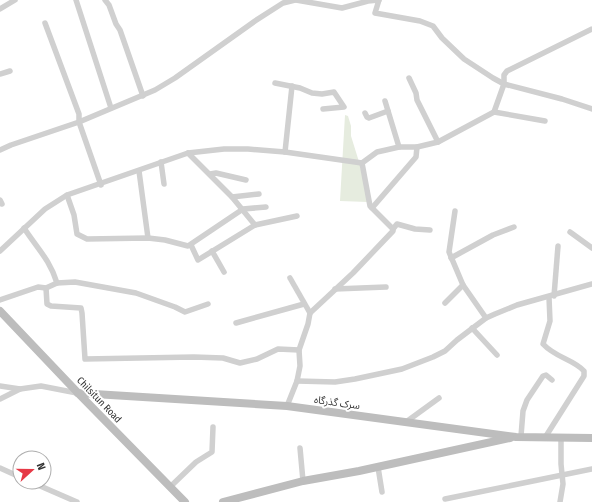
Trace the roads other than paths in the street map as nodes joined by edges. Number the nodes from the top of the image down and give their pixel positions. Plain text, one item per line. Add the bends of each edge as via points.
1 (15, 0) edge
2 (76, 0) edge
3 (105, 0) edge
4 (296, 0) edge
5 (379, 0) edge
6 (0, 9) edge
7 (45, 23) dead end
8 (592, 29) edge
9 (10, 71) dead end
10 (0, 74) edge
11 (409, 78) dead end
12 (275, 83) dead end
13 (504, 84) junction
14 (292, 86) junction
15 (143, 96) junction
16 (385, 101) dead end
17 (111, 108) junction
18 (592, 108) edge
19 (323, 110) dead end
20 (388, 111) junction
21 (494, 112) junction
22 (365, 113) dead end
23 (545, 121) dead end
24 (79, 122) junction
25 (438, 142) junction
26 (399, 146) junction
27 (417, 147) junction
28 (0, 150) edge
29 (285, 152) junction
30 (188, 153) junction
31 (161, 162) junction
32 (362, 163) junction
33 (139, 171) junction
34 (210, 174) junction
35 (246, 180) dead end
36 (101, 184) junction
37 (164, 184) dead end
38 (259, 194) dead end
39 (67, 195) junction
40 (232, 197) junction
41 (266, 207) dead end
42 (372, 208) junction
43 (243, 210) junction
44 (455, 210) dead end
45 (297, 216) dead end
46 (255, 225) junction
47 (514, 226) dead end
48 (24, 228) junction
49 (393, 229) junction
50 (430, 230) dead end
51 (570, 232) dead end
52 (148, 238) junction
53 (191, 245) junction
54 (558, 246) dead end
55 (592, 248) edge
56 (0, 251) edge
57 (212, 252) junction
58 (451, 258) junction
59 (224, 272) dead end
60 (290, 278) dead end
61 (57, 283) junction
62 (463, 284) junction
63 (592, 284) edge
64 (386, 287) dead end
65 (46, 288) junction
66 (335, 289) junction
67 (552, 296) junction
68 (0, 300) edge
69 (445, 303) dead end
70 (208, 304) dead end
71 (304, 304) junction
72 (0, 311) edge
73 (310, 313) junction
74 (486, 318) junction
75 (236, 323) dead end
76 (472, 328) junction
77 (299, 350) junction
78 (497, 355) dead end
79 (552, 380) dead end
80 (297, 381) junction
81 (0, 386) edge
82 (20, 389) junction
83 (78, 393) junction
84 (439, 398) dead end
85 (0, 399) edge
86 (287, 406) junction
87 (406, 422) junction
88 (213, 427) dead end
89 (518, 436) junction
90 (546, 436) junction
91 (561, 437) junction
92 (592, 438) edge
93 (300, 448) dead end
94 (378, 467) junction
95 (0, 468) edge
96 (592, 469) edge
97 (12, 473) edge
98 (562, 474) junction
99 (303, 481) junction
100 (170, 487) junction
101 (49, 490) edge
102 (382, 492) dead end
103 (445, 499) dead end
104 (77, 502) edge
105 (185, 502) edge
106 (223, 502) edge
107 (560, 502) edge

1 - 6 street
2 - 17 street
3 - 15 street via 120,30
4 - 5 street via 342,8
4 - 15 street via 283,3 175,78
5 - 13 street via 375,13 420,21 433,26 464,59
7 - 24 street via 80,114
8 - 13 street via 508,71 504,75
9 - 10 street
11 - 25 street
12 - 14 street
13 - 18 street
13 - 21 street
14 - 19 street via 312,93 334,92 344,107
14 - 29 street
15 - 17 street
16 - 20 street
17 - 24 street
20 - 22 street via 369,118
20 - 26 street
21 - 23 street
21 - 25 street
24 - 28 street
24 - 36 street
25 - 27 street
26 - 27 street
26 - 32 street via 377,152
27 - 42 street via 417,156
29 - 30 street via 236,149
29 - 32 street
30 - 31 street
30 - 34 street
31 - 33 street
31 - 37 street
32 - 42 street
33 - 36 street
33 - 52 street
34 - 35 street
34 - 40 street
36 - 39 street
38 - 40 street
39 - 48 street via 45,209
39 - 52 street via 77,234 87,239
40 - 43 street
41 - 43 street
42 - 49 street
43 - 46 street
43 - 53 street
44 - 58 street via 449,252
45 - 46 street
46 - 57 street
47 - 58 street
48 - 56 street
48 - 61 street via 53,270
49 - 50 street via 398,223 415,229
49 - 66 street
51 - 55 street
52 - 53 street
53 - 57 street via 197,260
54 - 67 street
57 - 59 street
58 - 62 street
60 - 71 street
61 - 65 street
61 - 70 street via 75,282 136,293 185,312
62 - 69 street
62 - 74 street
63 - 67 street
64 - 66 street
65 - 68 street via 38,287
65 - 77 street via 47,304 81,308 85,359 194,357 223,358 240,363 257,359 278,349
66 - 73 street
67 - 74 street via 517,305
67 - 90 street via 550,321 543,344 559,357 577,365 584,371 584,376
71 - 73 street
71 - 75 street
72 - 83 main road, Chilsitun Road
73 - 77 street
74 - 76 street
76 - 78 street
76 - 80 street via 445,351 402,368 335,382
77 - 80 street via 300,366
79 - 89 street via 546,375 543,376 527,400
80 - 86 street
81 - 82 street
82 - 83 street via 41,386
82 - 85 street
83 - 86 main road, سرک گذرگاه
83 - 100 main road, Chilsitun Road
84 - 87 street
86 - 87 main road, سرک گذرگاه
87 - 89 main road, سرک گذرگاه
88 - 100 street via 212,452 196,462
89 - 90 main road, سرک گذرگاه
89 - 94 main road
90 - 91 main road, سرک گذرگاه
91 - 92 main road, سرک گذرگاه
91 - 98 street
93 - 99 street
94 - 99 main road
94 - 102 street
95 - 97 street
96 - 98 street
98 - 103 street
98 - 107 street
99 - 106 main road
100 - 105 main road, Chilsitun Road
101 - 104 street

